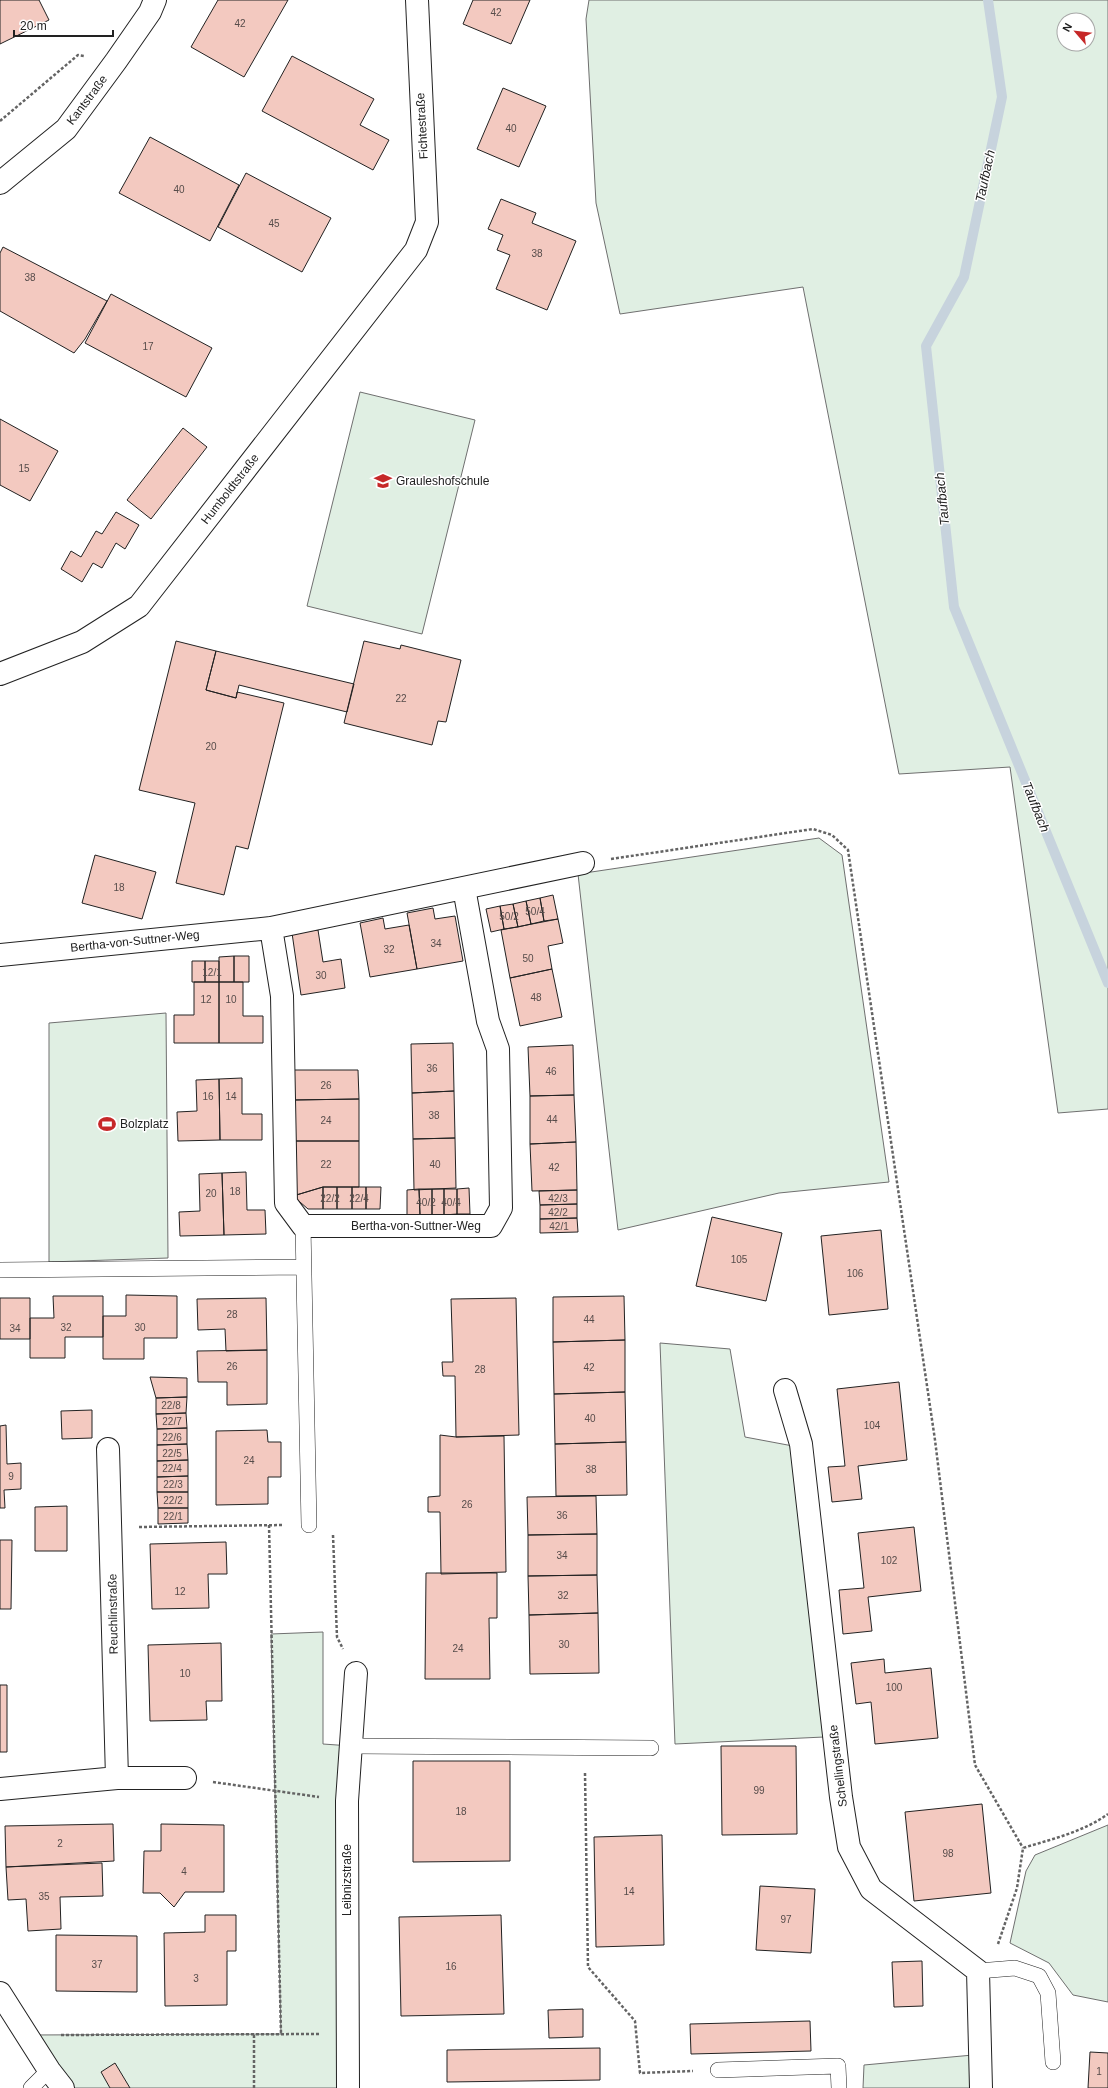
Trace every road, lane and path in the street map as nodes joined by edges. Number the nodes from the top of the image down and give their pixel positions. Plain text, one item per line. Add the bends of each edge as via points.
1 (155, 0) edge
2 (417, 0) edge
3 (116, 62) junction
4 (0, 121) edge
5 (0, 183) edge
6 (416, 250) joint
7 (0, 674) edge
8 (583, 863) joint
9 (464, 888) junction
10 (270, 928) junction
11 (0, 955) edge
12 (302, 1226) junction
13 (304, 1267) junction
14 (0, 1270) edge
15 (785, 1390) dead end
16 (108, 1449) dead end
17 (269, 1525) junction
18 (309, 1525) junction
19 (110, 1527) junction
20 (356, 1673) joint
21 (351, 1746) junction
22 (584, 1748) junction
23 (651, 1748) dead end
24 (117, 1778) junction
25 (185, 1778) joint
26 (0, 1789) edge
27 (275, 1791) junction
28 (347, 1801) junction
29 (1108, 1814) edge
30 (1023, 1848) junction
31 (978, 1971) junction
32 (0, 1993) edge
33 (254, 2034) junction
34 (281, 2034) junction
35 (348, 2034) junction
36 (27, 2035) junction
37 (1053, 2062) dead end
38 (49, 2070) junction
39 (718, 2070) joint
40 (31, 2088) edge
41 (63, 2088) edge
42 (254, 2088) edge
43 (348, 2088) edge
44 (839, 2088) edge
45 (981, 2088) edge

1 - 3 street, Kantstraße via 150,12
2 - 6 street, Fichtestraße via 427,222
3 - 4 path via 78,55
3 - 5 street, Kantstraße via 66,129
6 - 7 street, Humboldtstraße via 139,606 82,642
8 - 9 street, Bertha-von-Suttner-Weg
8 - 30 path via 814,829 832,835 848,850 935,1440 975,1765
9 - 10 street, Bertha-von-Suttner-Weg
9 - 12 street, Bertha-von-Suttner-Weg via 488,1021 498,1049 501,1208 491,1226
10 - 11 street, Bertha-von-Suttner-Weg
10 - 12 street via 282,996 286,1203
12 - 13 lane
13 - 14 lane
13 - 18 lane
15 - 31 street, Schellingstraße via 801,1444 841,1797 849,1847 871,1889
16 - 19 street, Reuchlinstraße
17 - 18 path
17 - 19 path
17 - 27 path
18 - 20 path via 332,1523 337,1637
19 - 24 street, Reuchlinstraße
20 - 21 street, Leibnizstraße
21 - 22 lane
21 - 28 street, Leibnizstraße
22 - 23 lane
22 - 39 path via 588,1967 635,2021 640,2073
24 - 25 street
24 - 26 street
25 - 27 path
27 - 28 path
27 - 34 path
28 - 35 street, Leibnizstraße
29 - 30 path via 1095,1824
30 - 31 path via 1017,1888 1001,1941
31 - 37 lane via 1016,1968 1039,1976 1048,1993
31 - 45 street
32 - 36 street
33 - 34 path
33 - 36 path
33 - 42 path
34 - 35 path
35 - 43 street, Leibnizstraße
36 - 38 street
38 - 40 lane
38 - 41 street
39 - 44 lane via 838,2066

